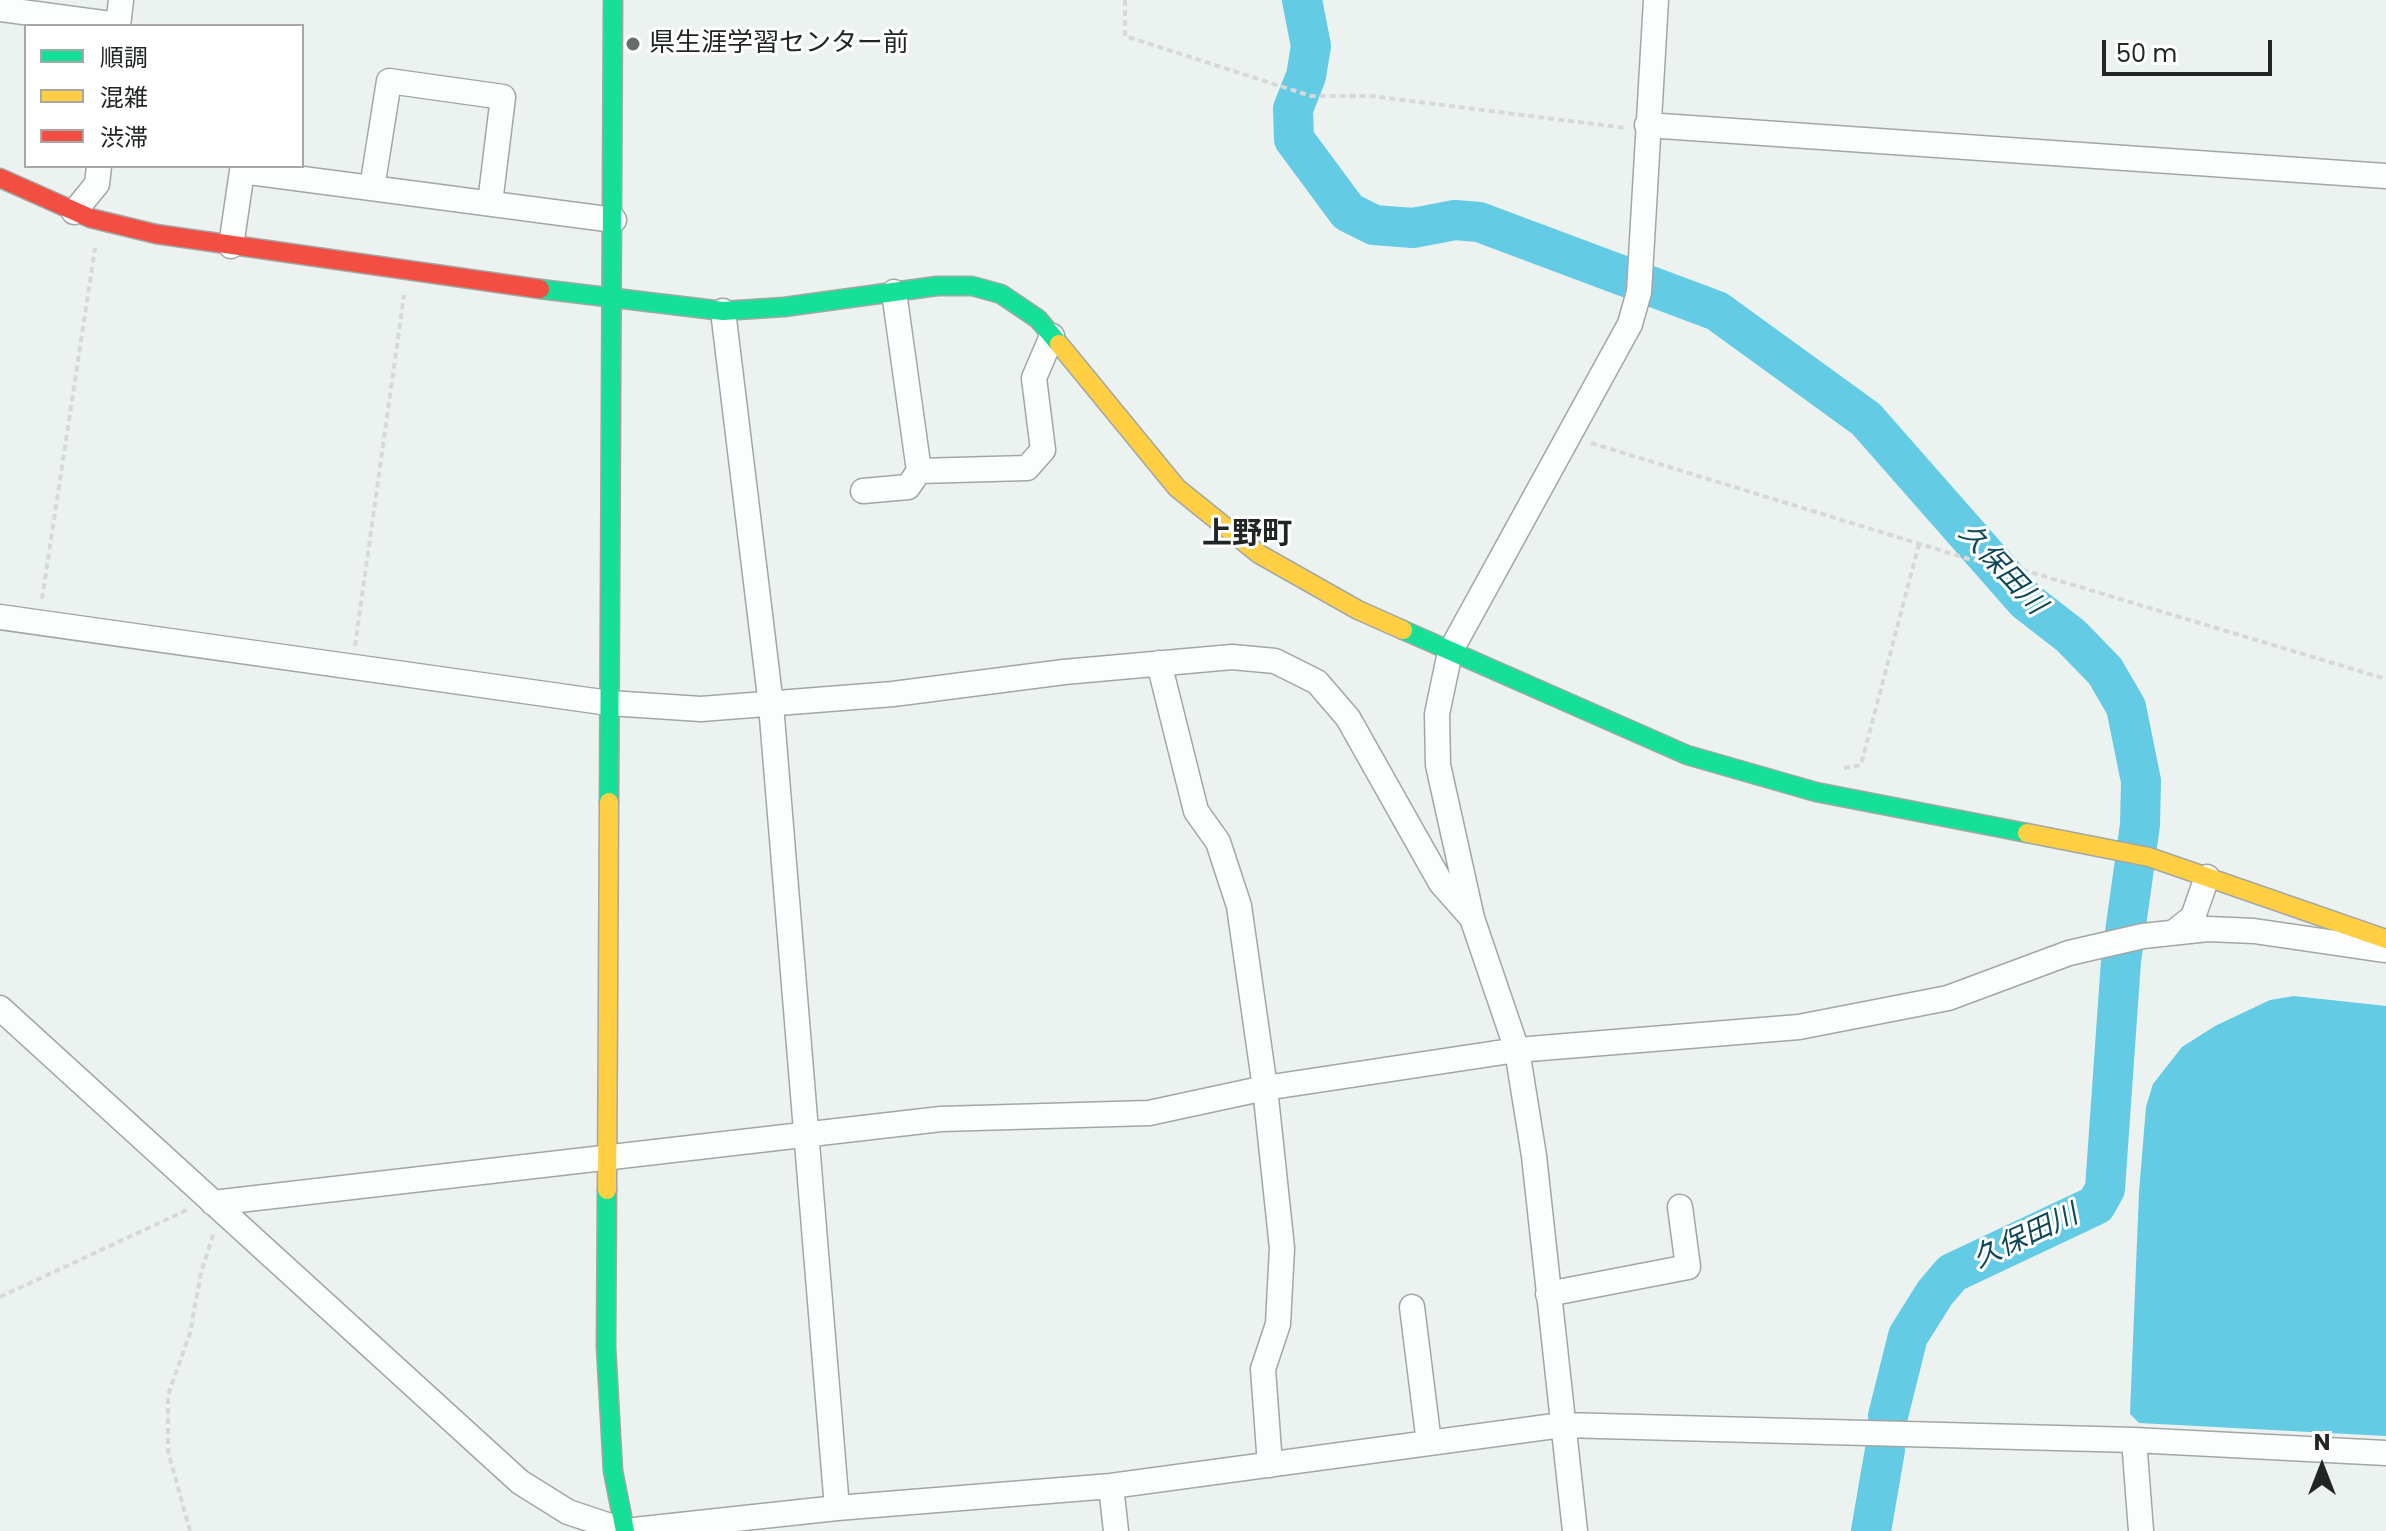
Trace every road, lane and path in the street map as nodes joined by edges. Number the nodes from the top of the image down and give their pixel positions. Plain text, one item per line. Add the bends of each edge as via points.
1 (121, 0) edge
2 (613, 0) edge
3 (1125, 0) edge
4 (1656, 0) edge
5 (0, 9) edge
6 (111, 24) edge
7 (118, 24) edge
8 (1647, 128) junction
9 (99, 168) edge
10 (2386, 176) edge
11 (0, 178) edge
12 (372, 188) junction
13 (490, 203) junction
14 (82, 215) junction
15 (614, 220) junction
16 (231, 246) junction
17 (408, 273) junction
18 (894, 292) junction
19 (614, 299) junction
20 (723, 311) junction
21 (1052, 336) junction
22 (1568, 436) junction
23 (919, 471) junction
24 (863, 491) dead end
25 (1919, 544) junction
26 (0, 617) edge
27 (38, 623) junction
28 (1450, 652) junction
29 (1159, 663) junction
30 (353, 666) junction
31 (2386, 679) edge
32 (609, 703) junction
33 (771, 705) junction
34 (1816, 792) junction
35 (2207, 877) junction
36 (1472, 918) junction
37 (2174, 932) junction
38 (2386, 939) edge
39 (2386, 950) edge
40 (0, 1008) edge
41 (1517, 1050) junction
42 (1265, 1088) junction
43 (808, 1137) junction
44 (608, 1158) junction
45 (214, 1204) junction
46 (1680, 1207) dead end
47 (1548, 1294) junction
48 (0, 1297) edge
49 (1412, 1307) dead end
50 (1562, 1425) junction
51 (2134, 1440) junction
52 (1429, 1443) junction
53 (2386, 1453) edge
54 (1270, 1465) junction
55 (1111, 1486) junction
56 (837, 1508) junction
57 (190, 1531) edge
58 (625, 1531) edge
59 (1116, 1531) edge
60 (1575, 1531) edge
61 (2141, 1531) edge

1 - 7 street
2 - 15 street
3 - 8 path via 1125,36 1311,96 1371,96
4 - 8 street
5 - 6 street
8 - 10 street
8 - 22 street via 1640,280 1630,324
9 - 14 street
11 - 14 street
12 - 13 street
12 - 13 street via 389,81 503,97
12 - 16 street via 242,171
13 - 15 street
14 - 16 street
14 - 27 path via 95,246
15 - 19 street
16 - 17 street
17 - 19 street
17 - 30 path
18 - 20 street
18 - 21 street via 972,286 1001,294 1038,319
18 - 23 street
19 - 20 street
19 - 32 street
20 - 33 street
21 - 23 street via 1034,378 1043,450 1027,468
21 - 28 street via 1177,488 1259,554 1358,610
22 - 25 path
22 - 28 street
23 - 24 street via 908,487
25 - 31 path via 2000,563
25 - 34 path via 1861,765 1820,775
26 - 27 street
27 - 30 street
28 - 34 street via 1687,755
28 - 36 street via 1437,714 1438,765
29 - 33 street
29 - 36 street via 1232,657 1275,661 1317,682 1348,718 1441,883
29 - 42 street via 1196,811 1218,842 1239,906
30 - 32 street
32 - 33 street via 701,709
32 - 44 street
33 - 43 street
34 - 35 street via 2121,849
35 - 37 street via 2193,917
35 - 38 street
36 - 41 street
37 - 39 street via 2254,931
37 - 41 street via 2112,941 1948,998 1862,1017
40 - 45 street
41 - 42 street
41 - 47 street
42 - 43 street via 1149,1113 941,1119
42 - 54 street via 1282,1248 1278,1324 1263,1369
43 - 44 street
43 - 56 street
44 - 45 street
44 - 58 street via 608,1410
45 - 48 path
45 - 57 path via 190,1333 168,1395 168,1451
45 - 58 street via 520,1482 568,1512
46 - 47 street via 1688,1267
47 - 50 street
49 - 52 street
50 - 51 street
50 - 52 street
50 - 60 street
51 - 53 street
51 - 61 street
52 - 54 street
54 - 55 street
55 - 56 street
55 - 59 street
56 - 58 street

